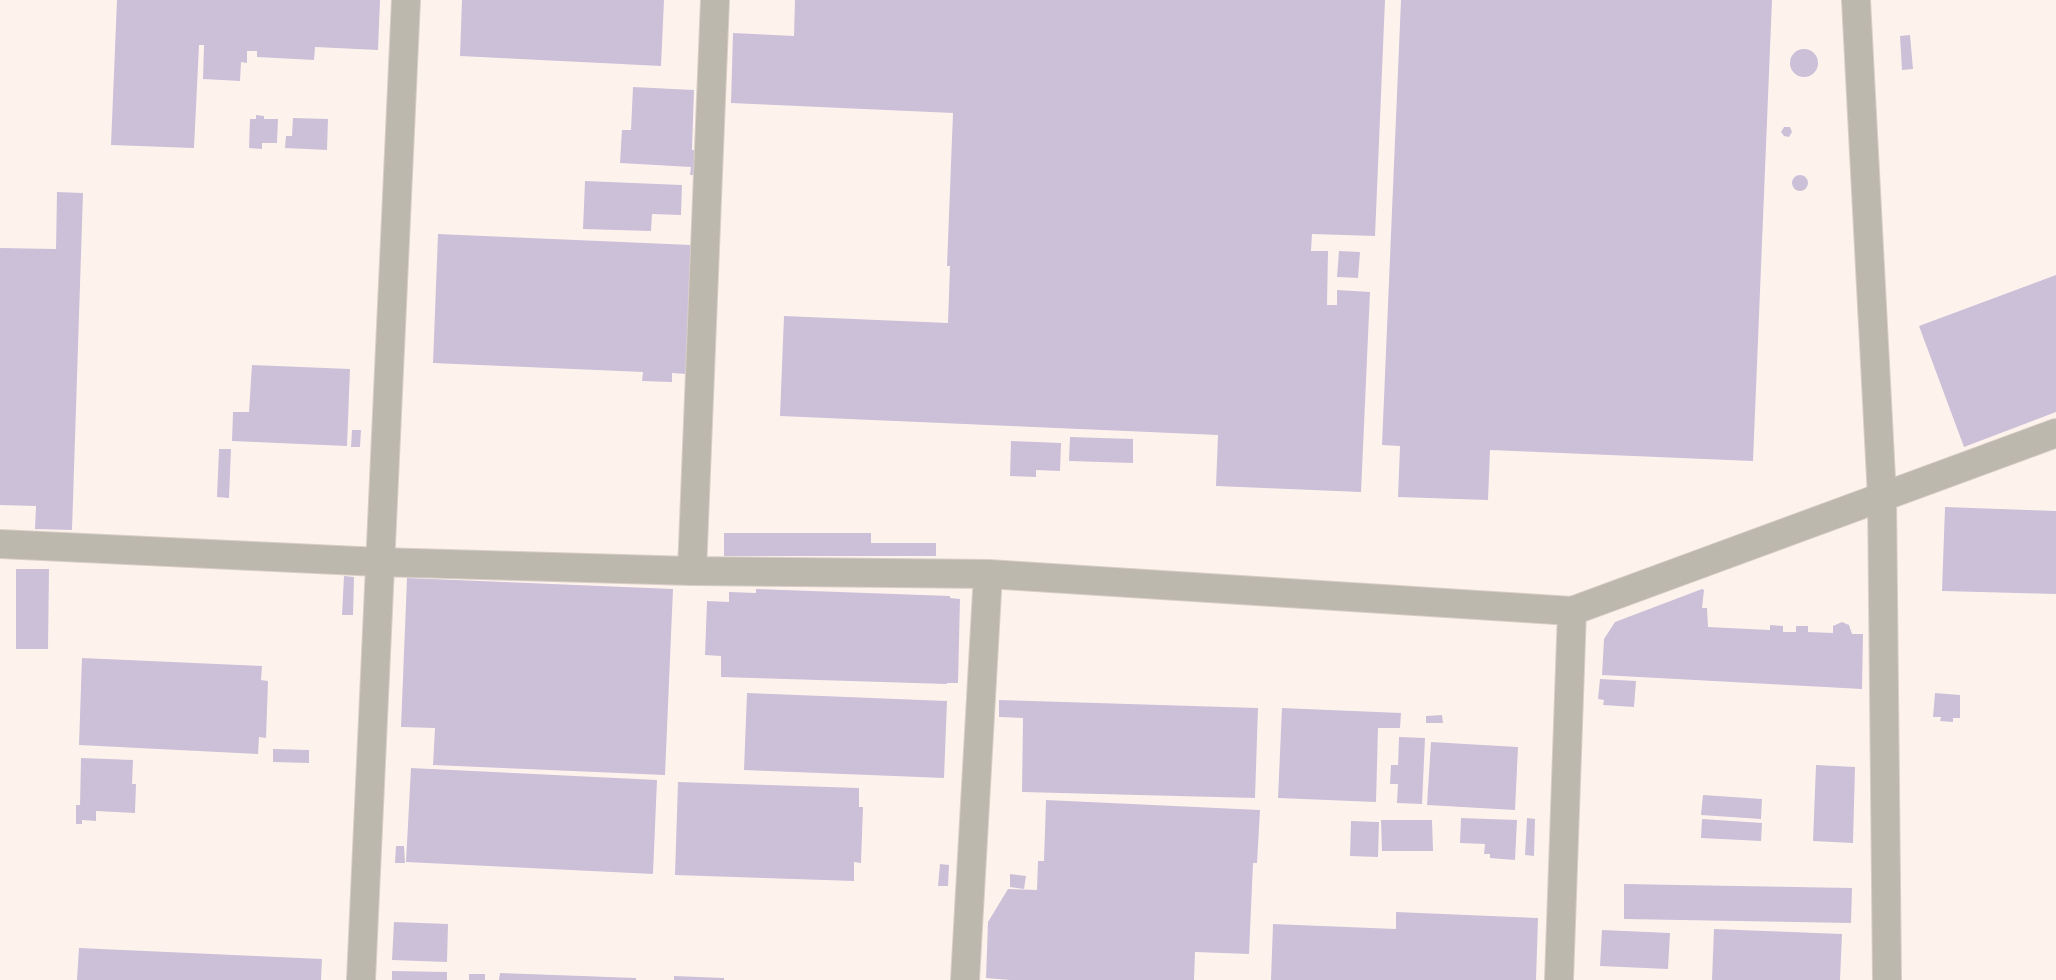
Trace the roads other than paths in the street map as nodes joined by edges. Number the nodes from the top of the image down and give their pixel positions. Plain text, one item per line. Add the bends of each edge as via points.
1 (406, 0) edge
2 (715, 0) edge
3 (1856, 0) edge
4 (2056, 433) edge
5 (1882, 497) junction
6 (0, 544) edge
7 (379, 562) junction
8 (692, 571) junction
9 (988, 574) junction
10 (1572, 611) junction
11 (361, 980) edge
12 (965, 980) edge
13 (1559, 980) edge
14 (1887, 980) edge
15 (1906, 980) edge

1 - 7 street
2 - 8 street
3 - 5 street
4 - 5 street
5 - 10 street
5 - 14 street
6 - 7 street
7 - 8 street
7 - 11 street
8 - 9 street
9 - 10 street
9 - 12 street
10 - 13 street
14 - 15 street

